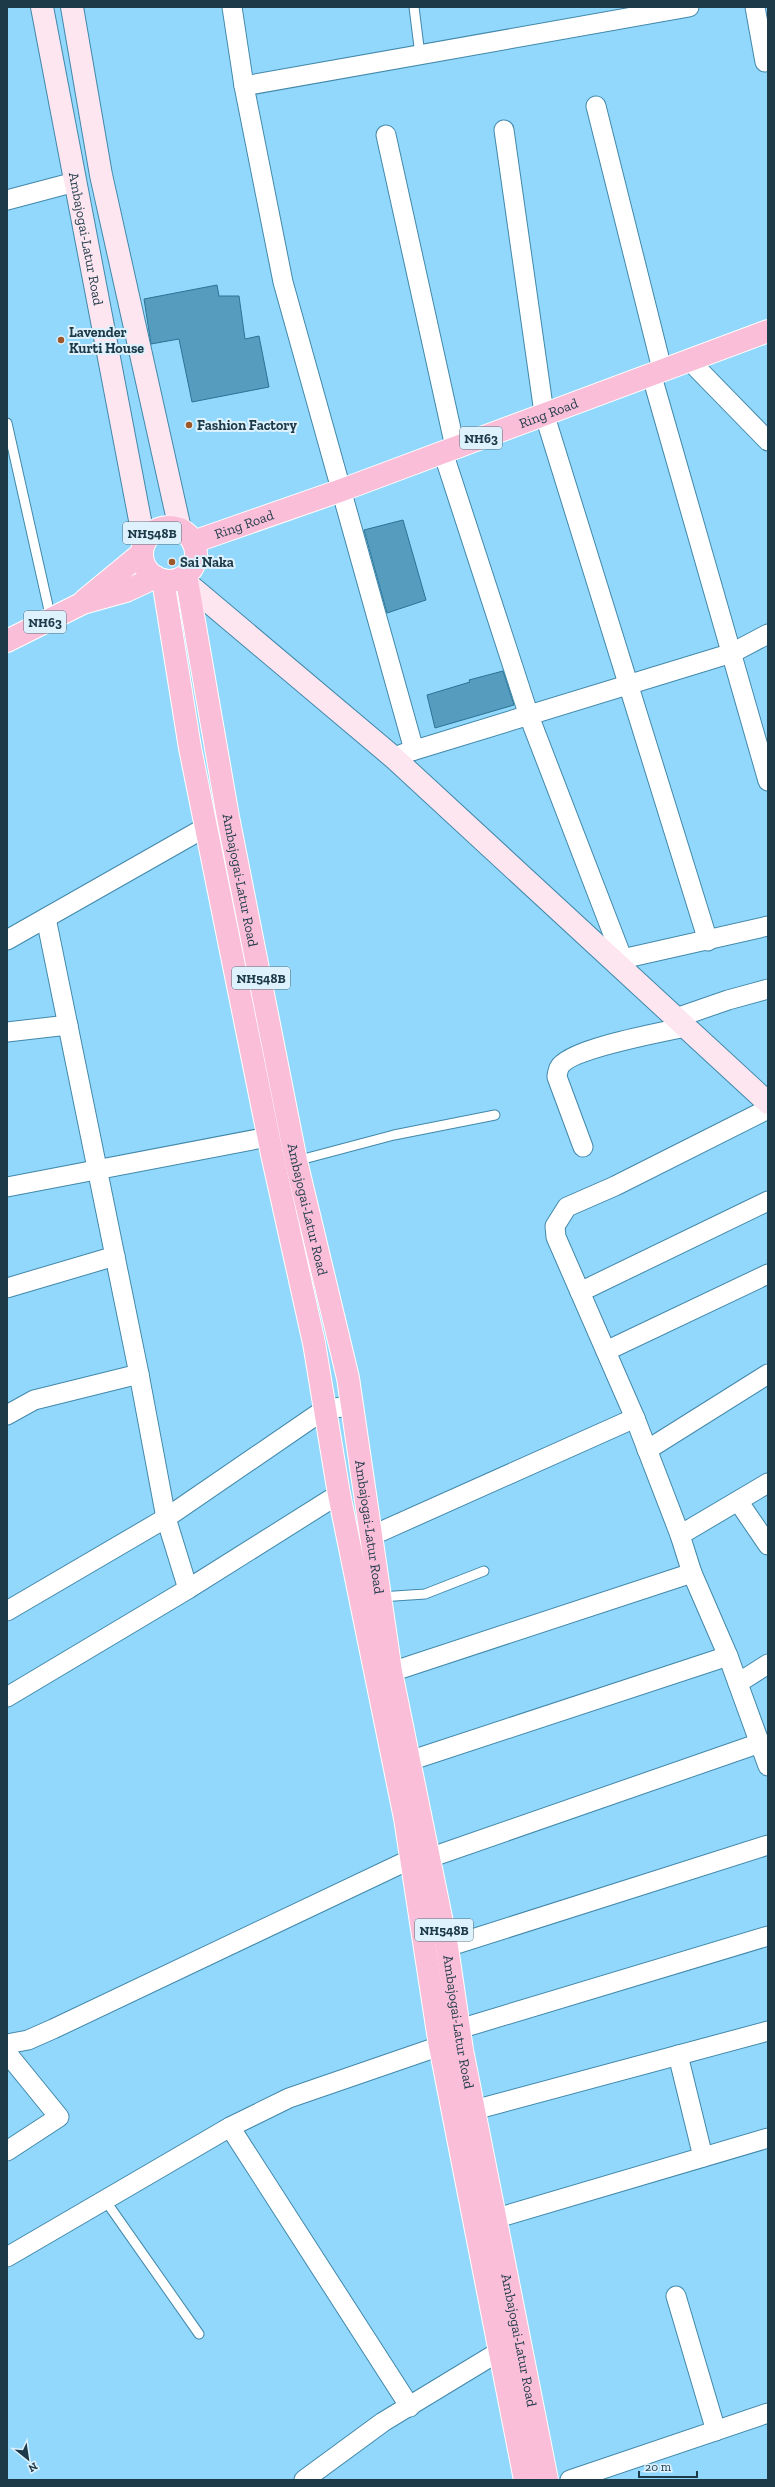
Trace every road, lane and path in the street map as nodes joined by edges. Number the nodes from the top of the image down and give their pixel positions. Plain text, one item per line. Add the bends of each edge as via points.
1 (42, 7) edge
2 (72, 7) edge
3 (232, 7) edge
4 (414, 7) edge
5 (689, 7) edge
6 (755, 7) edge
7 (420, 55) junction
8 (765, 62) dead end
9 (244, 86) junction
10 (596, 106) dead end
11 (504, 130) dead end
12 (386, 135) dead end
13 (75, 182) junction
14 (7, 200) edge
15 (768, 331) edge
16 (689, 360) junction
17 (657, 371) junction
18 (544, 414) junction
19 (7, 423) edge
20 (768, 441) edge
21 (449, 450) junction
22 (342, 490) junction
23 (187, 536) junction
24 (143, 547) junction
25 (159, 579) junction
26 (187, 580) junction
27 (83, 603) junction
28 (51, 619) junction
29 (768, 634) edge
30 (7, 641) edge
31 (732, 653) junction
32 (627, 686) junction
33 (528, 716) junction
34 (414, 750) junction
35 (393, 757) junction
36 (768, 781) edge
37 (228, 817) junction
38 (206, 827) junction
39 (46, 918) junction
40 (768, 926) edge
41 (7, 940) edge
42 (708, 941) junction
43 (625, 966) junction
44 (768, 989) edge
45 (681, 1022) junction
46 (68, 1025) junction
47 (7, 1032) edge
48 (765, 1098) edge
49 (496, 1115) dead end
50 (268, 1137) junction
51 (583, 1147) dead end
52 (296, 1161) junction
53 (98, 1170) junction
54 (7, 1187) edge
55 (768, 1201) edge
56 (115, 1256) junction
57 (768, 1274) edge
58 (7, 1288) edge
59 (580, 1292) junction
60 (606, 1351) junction
61 (139, 1374) junction
62 (768, 1374) edge
63 (352, 1406) junction
64 (325, 1409) junction
65 (7, 1415) edge
66 (635, 1418) junction
67 (647, 1450) junction
68 (768, 1483) edge
69 (339, 1494) junction
70 (738, 1501) junction
71 (166, 1518) junction
72 (680, 1535) junction
73 (371, 1536) junction
74 (768, 1545) edge
75 (484, 1571) dead end
76 (692, 1574) junction
77 (188, 1589) junction
78 (378, 1598) junction
79 (7, 1611) edge
80 (728, 1656) junction
81 (768, 1664) edge
82 (391, 1672) junction
83 (738, 1683) junction
84 (7, 1697) edge
85 (760, 1743) junction
86 (409, 1761) junction
87 (768, 1766) edge
88 (768, 1845) edge
89 (420, 1859) junction
90 (768, 1936) edge
91 (447, 1947) junction
92 (459, 2029) junction
93 (768, 2030) edge
94 (7, 2044) edge
95 (440, 2046) junction
96 (7, 2053) edge
97 (678, 2055) junction
98 (474, 2110) junction
99 (230, 2127) junction
100 (768, 2138) edge
101 (7, 2150) edge
102 (703, 2157) junction
103 (105, 2200) junction
104 (497, 2218) junction
105 (7, 2257) edge
106 (676, 2296) dead end
107 (199, 2334) dead end
108 (500, 2351) junction
109 (410, 2407) junction
110 (768, 2414) edge
111 (716, 2431) junction
112 (311, 2478) edge
113 (526, 2480) edge
114 (547, 2480) edge
115 (570, 2480) edge

1 - 13 main road, Ambajogai-Latur Road
2 - 23 main road, Ambajogai-Latur Road via 101,175
3 - 9 street
4 - 7 lane
5 - 7 street
6 - 8 street
7 - 9 street
9 - 22 street via 283,282
10 - 17 street
11 - 18 street
12 - 21 street
13 - 14 street
13 - 24 main road, Ambajogai-Latur Road
15 - 16 highway, Ring Road / NH63
16 - 17 highway, Ring Road / NH63
16 - 20 street
17 - 18 highway, Ring Road / NH63
17 - 31 street
18 - 21 highway, Ring Road / NH63
18 - 32 street
19 - 28 lane
21 - 22 highway, Ring Road / NH63
21 - 33 street
22 - 23 highway, Ring Road / NH63
22 - 34 street
23 - 24 highway, NH548B via 170,527 160,528 151,534
23 - 26 highway, Ambajogai-Latur Road / NH548B via 194,560
24 - 25 highway, Ambajogai-Latur Road / NH548B via 145,567
24 - 27 highway, NH63
25 - 26 highway
25 - 27 highway, NH63
25 - 38 highway, NH548B
26 - 35 main road
26 - 37 highway, Ambajogai-Latur Road / NH548B
27 - 28 highway, NH63
28 - 30 highway, NH63
29 - 31 street
31 - 32 street
31 - 36 street
32 - 33 street
32 - 42 street
33 - 34 street
33 - 43 street
34 - 35 street
35 - 43 main road
37 - 38 street
37 - 52 highway, Ambajogai-Latur Road / NH548B
38 - 39 street
38 - 50 highway, NH548B
39 - 41 street
39 - 46 street
40 - 42 street
42 - 43 street
43 - 45 main road
44 - 45 street via 728,1000
45 - 48 main road
45 - 51 street via 595,1048 570,1059 559,1068 557,1077
46 - 47 street
46 - 53 street
48 - 59 street via 615,1186 567,1207 555,1226 556,1237
49 - 52 lane via 394,1134
50 - 53 street
50 - 64 highway, NH548B via 314,1343
52 - 63 highway, Ambajogai-Latur Road / NH548B via 348,1378
53 - 54 street
53 - 56 street
55 - 59 street
56 - 58 street
56 - 61 street
57 - 60 street
59 - 60 street
60 - 66 street
61 - 65 street via 34,1400
61 - 71 street
62 - 67 street
63 - 64 street
63 - 73 highway, Ambajogai-Latur Road / NH548B
64 - 69 highway, NH548B
64 - 71 street
66 - 67 street
66 - 73 street
67 - 72 street
68 - 70 street
69 - 77 street
69 - 89 highway, NH548B
70 - 72 street
70 - 74 street
71 - 77 street
71 - 79 street
72 - 76 street
73 - 78 highway, Ambajogai-Latur Road / NH548B
75 - 78 lane via 425,1594
76 - 80 street
76 - 82 street
77 - 84 street
78 - 82 highway, Ambajogai-Latur Road / NH548B
80 - 83 street
80 - 86 street
81 - 83 street
82 - 86 highway, Ambajogai-Latur Road / NH548B
83 - 85 street
85 - 87 street
85 - 89 street
86 - 89 highway, Ambajogai-Latur Road / NH548B
88 - 91 street
89 - 91 highway, Ambajogai-Latur Road / NH548B
89 - 94 street via 53,2029 28,2040
89 - 95 highway, NH548B
90 - 92 street
91 - 92 highway, Ambajogai-Latur Road / NH548B
92 - 98 highway, Ambajogai-Latur Road / NH548B
93 - 97 street
95 - 99 street via 289,2098
95 - 108 highway, NH548B
96 - 101 street via 59,2117
97 - 98 street
97 - 102 street
98 - 104 highway, Ambajogai-Latur Road / NH548B
99 - 103 street
99 - 109 street
100 - 102 street
102 - 104 street
103 - 105 street
103 - 107 lane
104 - 114 highway, Ambajogai-Latur Road / NH548B
106 - 111 street
108 - 109 street
108 - 113 highway, NH548B
109 - 112 street via 383,2422
110 - 111 street
111 - 115 street

